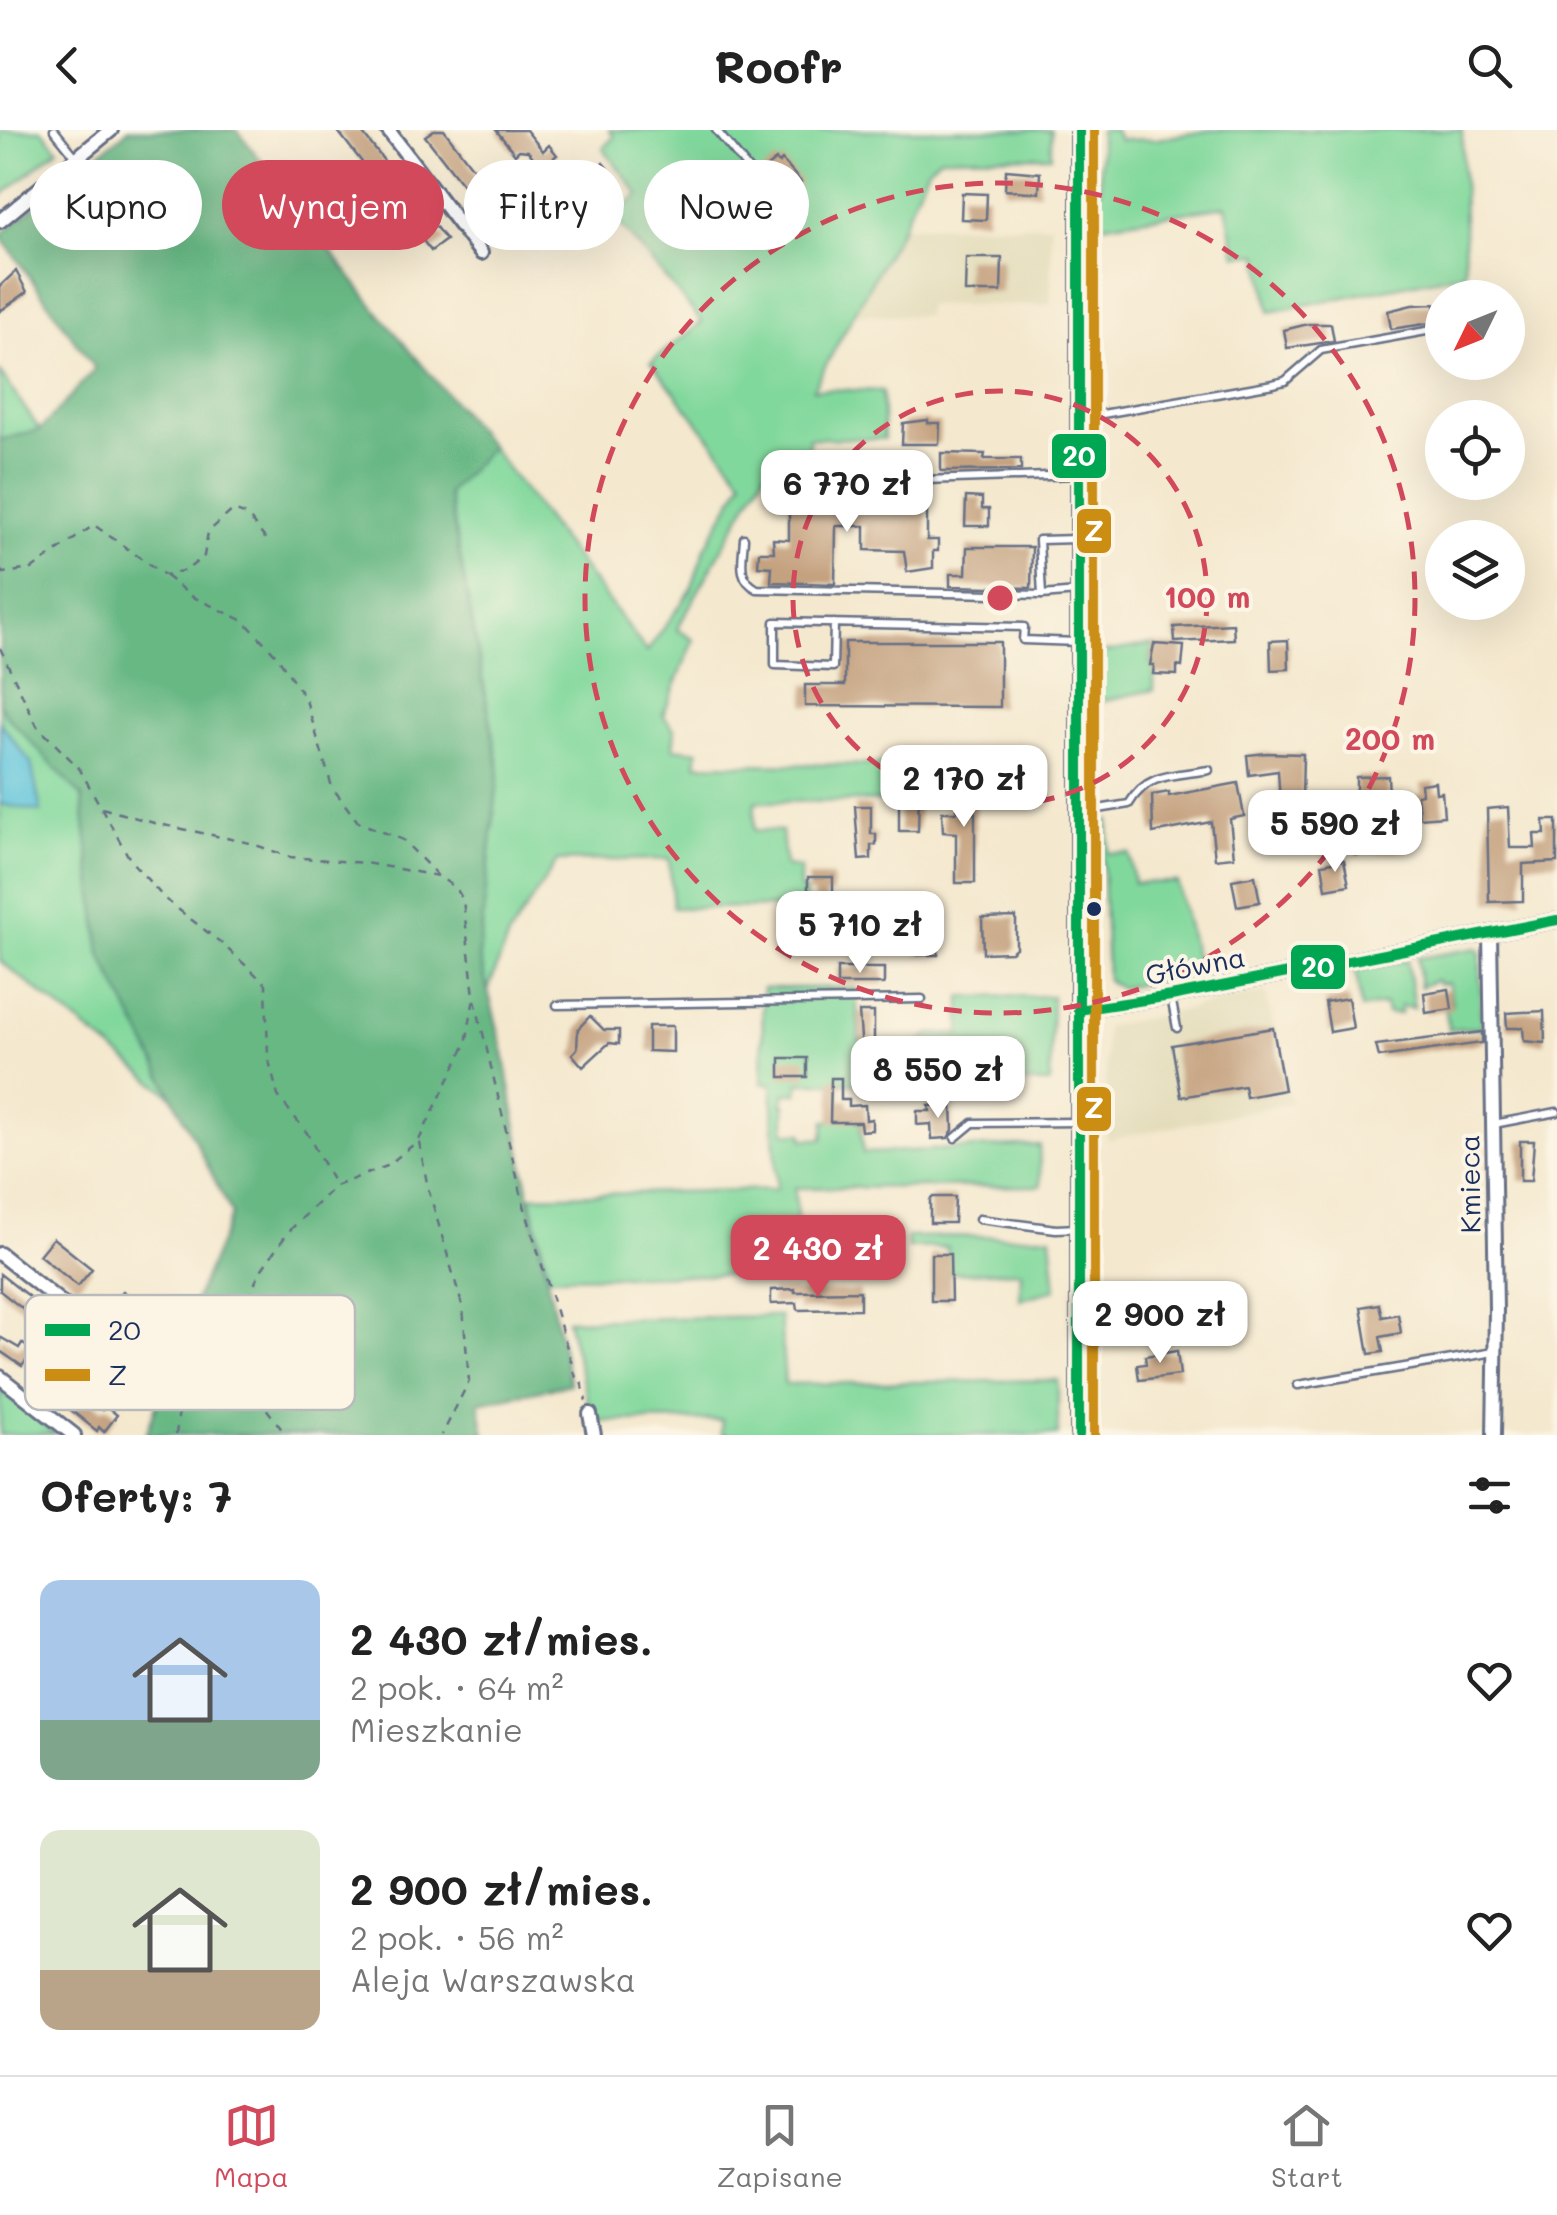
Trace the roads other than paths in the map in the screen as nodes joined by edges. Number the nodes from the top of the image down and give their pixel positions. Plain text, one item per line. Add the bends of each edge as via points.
1 (54, 130) edge
2 (110, 130) edge
3 (388, 130) edge
4 (716, 130) edge
5 (1079, 130) edge
6 (76, 157) junction
7 (741, 160) edge
8 (0, 221) edge
9 (481, 253) dead end
10 (1425, 331) edge
11 (1079, 414) junction
12 (1079, 475) junction
13 (775, 485) dead end
14 (744, 538) dead end
15 (1079, 539) junction
16 (1079, 592) junction
17 (1042, 595) junction
18 (834, 623) junction
19 (1078, 642) junction
20 (1209, 770) dead end
21 (1078, 812) junction
22 (1557, 920) edge
23 (1490, 933) junction
24 (1171, 996) junction
25 (922, 999) dead end
26 (557, 1005) dead end
27 (1078, 1010) junction
28 (1177, 1028) dead end
29 (1557, 1112) edge
30 (1078, 1122) junction
31 (1494, 1124) junction
32 (955, 1138) dead end
33 (979, 1219) dead end
34 (1079, 1228) junction
35 (0, 1254) edge
36 (52, 1295) edge
37 (1495, 1352) junction
38 (0, 1377) edge
39 (1298, 1385) dead end
40 (25, 1397) edge
41 (42, 1410) edge
42 (590, 1414) road end
43 (74, 1435) edge
44 (594, 1435) edge
45 (1079, 1435) edge
46 (1494, 1435) edge

1 - 6 lane
2 - 6 street
3 - 9 street
4 - 7 lane
5 - 11 street
6 - 8 street
10 - 11 lane via 1321,350 1273,384
11 - 12 street
12 - 13 lane
12 - 15 street
14 - 17 lane via 742,576 756,589
15 - 16 street
15 - 17 lane via 1039,540
16 - 17 lane
16 - 19 street
18 - 18 lane via 775,622 775,665 833,666
18 - 19 lane via 1024,627 1024,640
19 - 21 street
20 - 21 lane via 1148,780 1129,804
21 - 27 street
22 - 23 street, Główna
23 - 24 street, Główna
23 - 31 street, Kmieca
24 - 27 street, Główna
24 - 28 lane
25 - 26 lane
27 - 30 street
29 - 31 lane
30 - 32 lane via 973,1123
30 - 34 street
31 - 37 street, Kmieca
33 - 34 lane
34 - 45 street
35 - 36 street
37 - 39 lane
37 - 46 street, Kmieca
38 - 40 street
41 - 43 street
42 - 44 street

